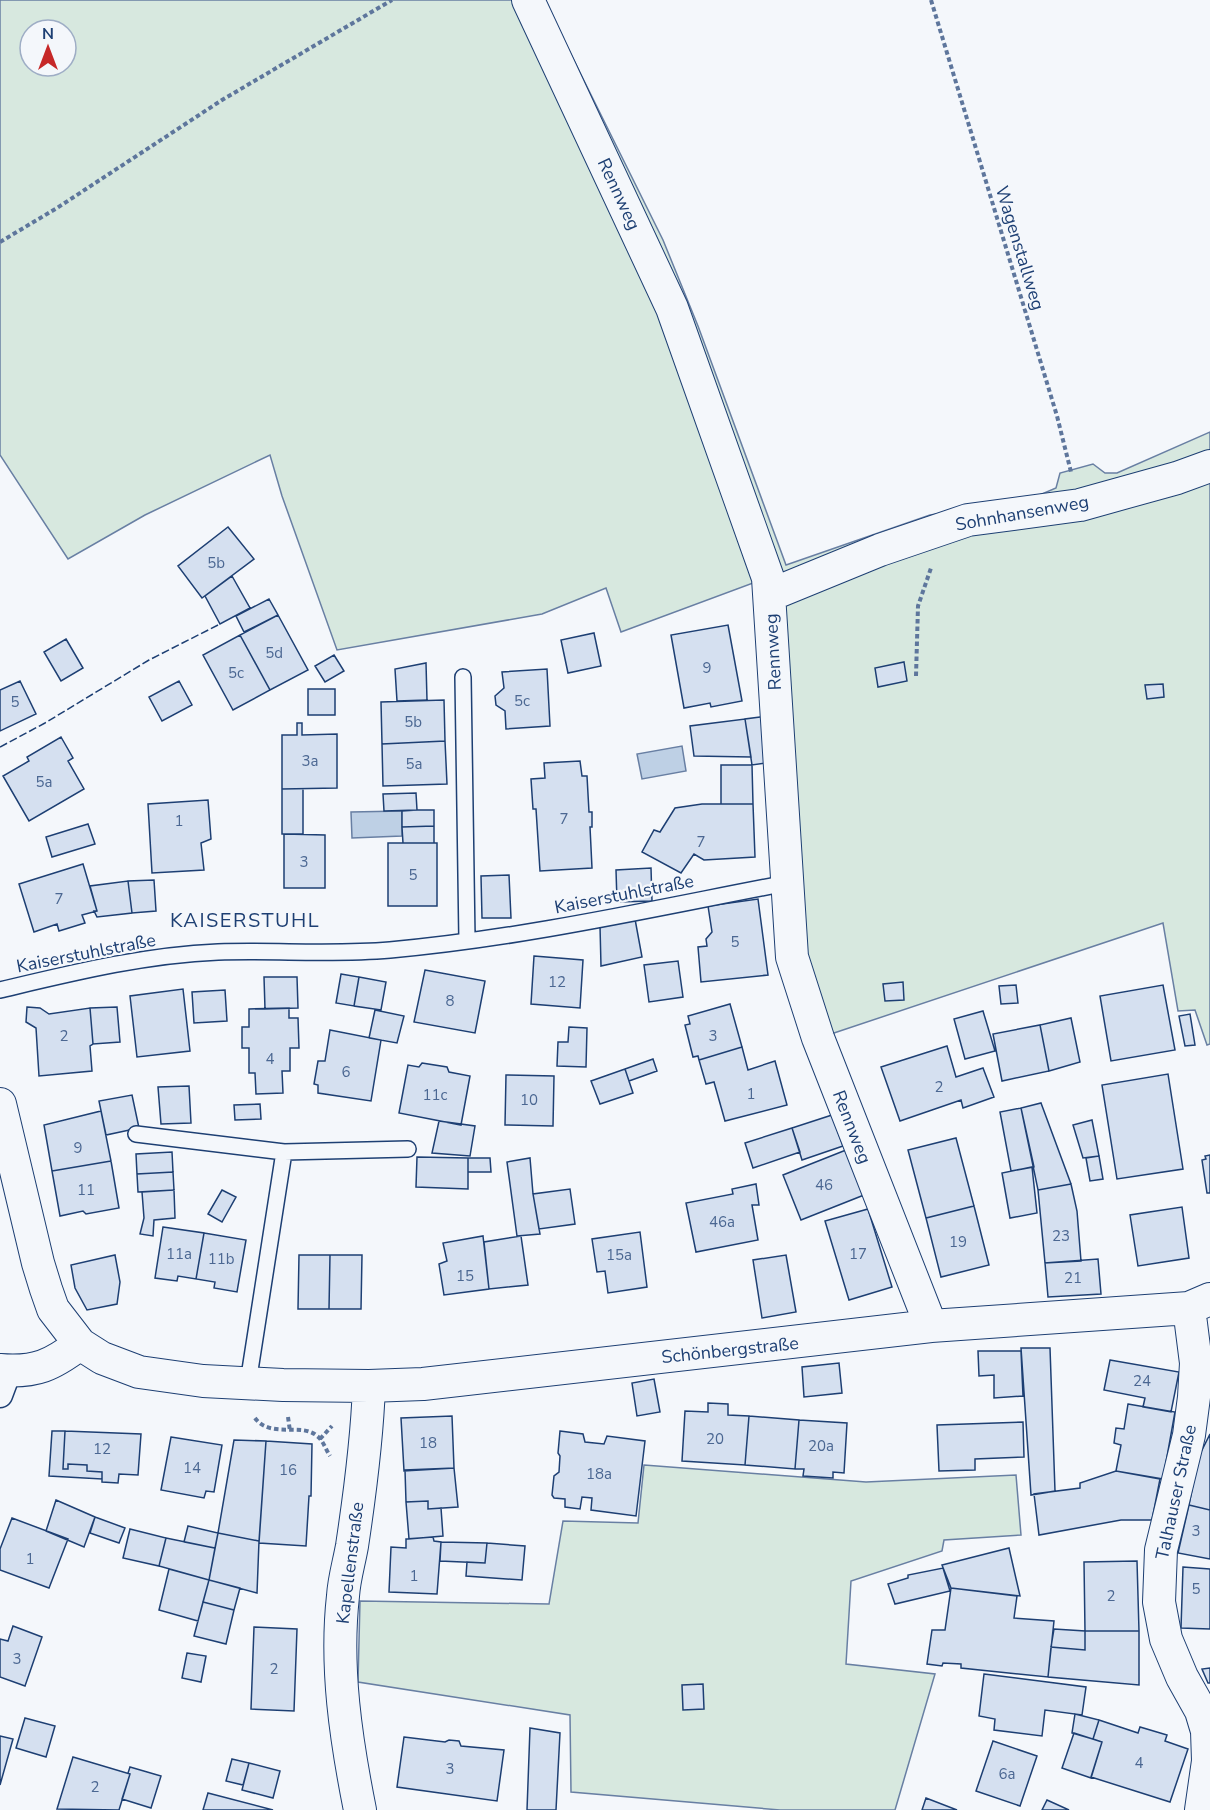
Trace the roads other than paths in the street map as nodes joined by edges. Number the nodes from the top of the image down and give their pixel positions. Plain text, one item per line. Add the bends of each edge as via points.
1 (528, 0) edge
2 (1210, 466) edge
3 (770, 595) junction
4 (463, 677) dead end
5 (787, 883) junction
6 (467, 940) junction
7 (0, 990) edge
8 (0, 1104) edge
9 (136, 1134) dead end
10 (408, 1149) dead end
11 (284, 1152) junction
12 (1200, 1303) edge
13 (931, 1326) junction
14 (80, 1344) junction
15 (3, 1379) edge
16 (248, 1383) junction
17 (369, 1386) junction
18 (1202, 1401) edge
19 (1205, 1710) edge
20 (360, 1810) edge
21 (1201, 1810) edge

1 - 3 street, Rennweg via 672,308 768,578
2 - 3 street, Sohnhansenweg via 1080,505 968,520 880,550
3 - 5 street, Rennweg
4 - 6 lane
5 - 6 lane, Kaiserstuhlstraße
5 - 13 street, Rennweg via 792,957 818,1038
6 - 7 lane, Kaiserstuhlstraße via 389,950 217,952 149,958
8 - 14 street, Schönbergstraße via 46,1289 53,1309
9 - 11 lane
10 - 11 lane
11 - 16 lane
12 - 13 street, Schönbergstraße
12 - 18 street, Talhauser Straße via 1196,1363
13 - 17 street, Schönbergstraße via 423,1384
14 - 15 street via 47,1366
14 - 16 street, Schönbergstraße via 102,1358 138,1372
16 - 17 street, Schönbergstraße
17 - 20 street, Kapellenstraße via 366,1437 343,1596 341,1681
18 - 19 street, Talhauser Straße via 1189,1435 1161,1550 1159,1602 1166,1638 1182,1677
19 - 21 street, Talhauser Straße via 1208,1761

